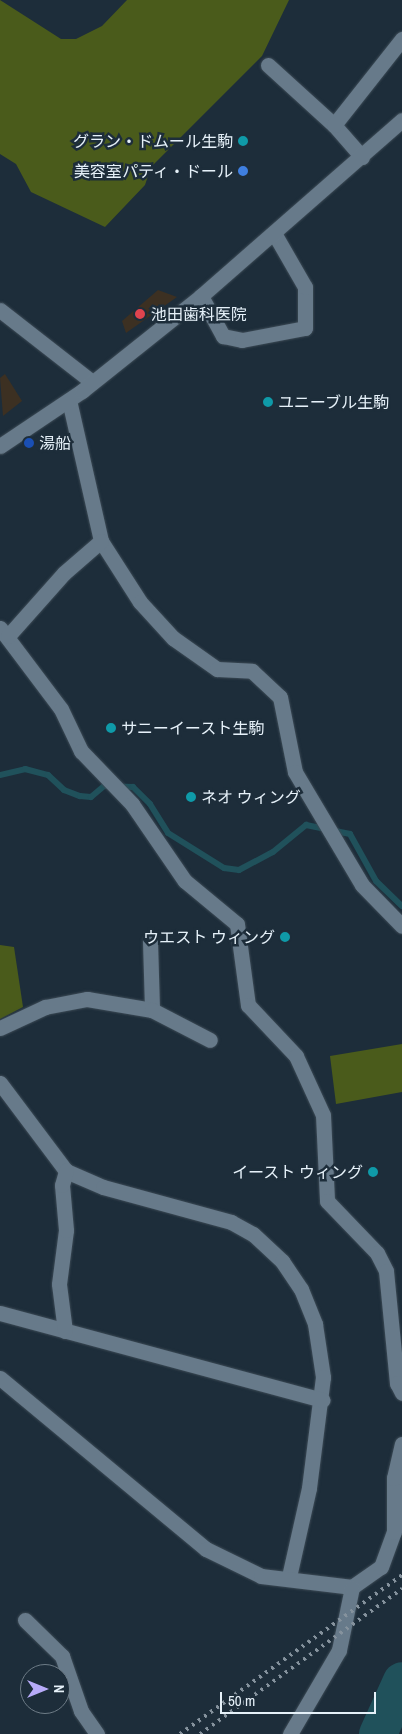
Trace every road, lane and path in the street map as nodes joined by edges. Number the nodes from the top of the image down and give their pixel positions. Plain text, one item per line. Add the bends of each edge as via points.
1 (402, 39) edge
2 (268, 65) dead end
3 (402, 120) edge
4 (334, 125) junction
5 (362, 157) junction
6 (274, 233) junction
7 (201, 296) junction
8 (0, 310) edge
9 (92, 382) junction
10 (68, 400) junction
11 (0, 446) edge
12 (101, 541) junction
13 (4, 632) edge
14 (402, 926) edge
15 (150, 941) dead end
16 (152, 1010) junction
17 (0, 1028) edge
18 (210, 1040) dead end
19 (0, 1083) edge
20 (66, 1172) junction
21 (0, 1313) edge
22 (65, 1331) junction
23 (0, 1378) edge
24 (402, 1393) edge
25 (322, 1400) junction
26 (402, 1444) edge
27 (289, 1576) junction
28 (352, 1587) junction
29 (25, 1620) dead end
30 (97, 1734) edge
31 (290, 1734) edge

1 - 4 street
2 - 4 street
3 - 5 street
4 - 5 street
5 - 6 street
6 - 7 street
6 - 7 street via 305,288 305,328 242,340 223,336
7 - 9 street
8 - 9 street
9 - 10 street
10 - 11 street
10 - 12 street
12 - 13 street
12 - 14 street via 140,602 173,638 217,669 252,671 280,697 295,772 362,885
13 - 24 street via 61,709 81,751 132,804 185,881 237,924 248,1005 296,1056 323,1115 326,1201 348,1228 378,1253 386,1271 397,1383
15 - 16 street
16 - 17 street via 87,999 45,1007
16 - 18 street
19 - 20 street
20 - 22 street via 62,1185 66,1230 59,1284
20 - 25 street via 104,1187 231,1222 253,1234 282,1261 304,1298 321,1350
21 - 22 street
22 - 25 street
23 - 27 street via 206,1549 261,1576
25 - 27 street
26 - 28 street via 394,1478 394,1532 380,1566
27 - 28 street
28 - 31 street via 339,1650
29 - 30 street via 62,1656 81,1711

